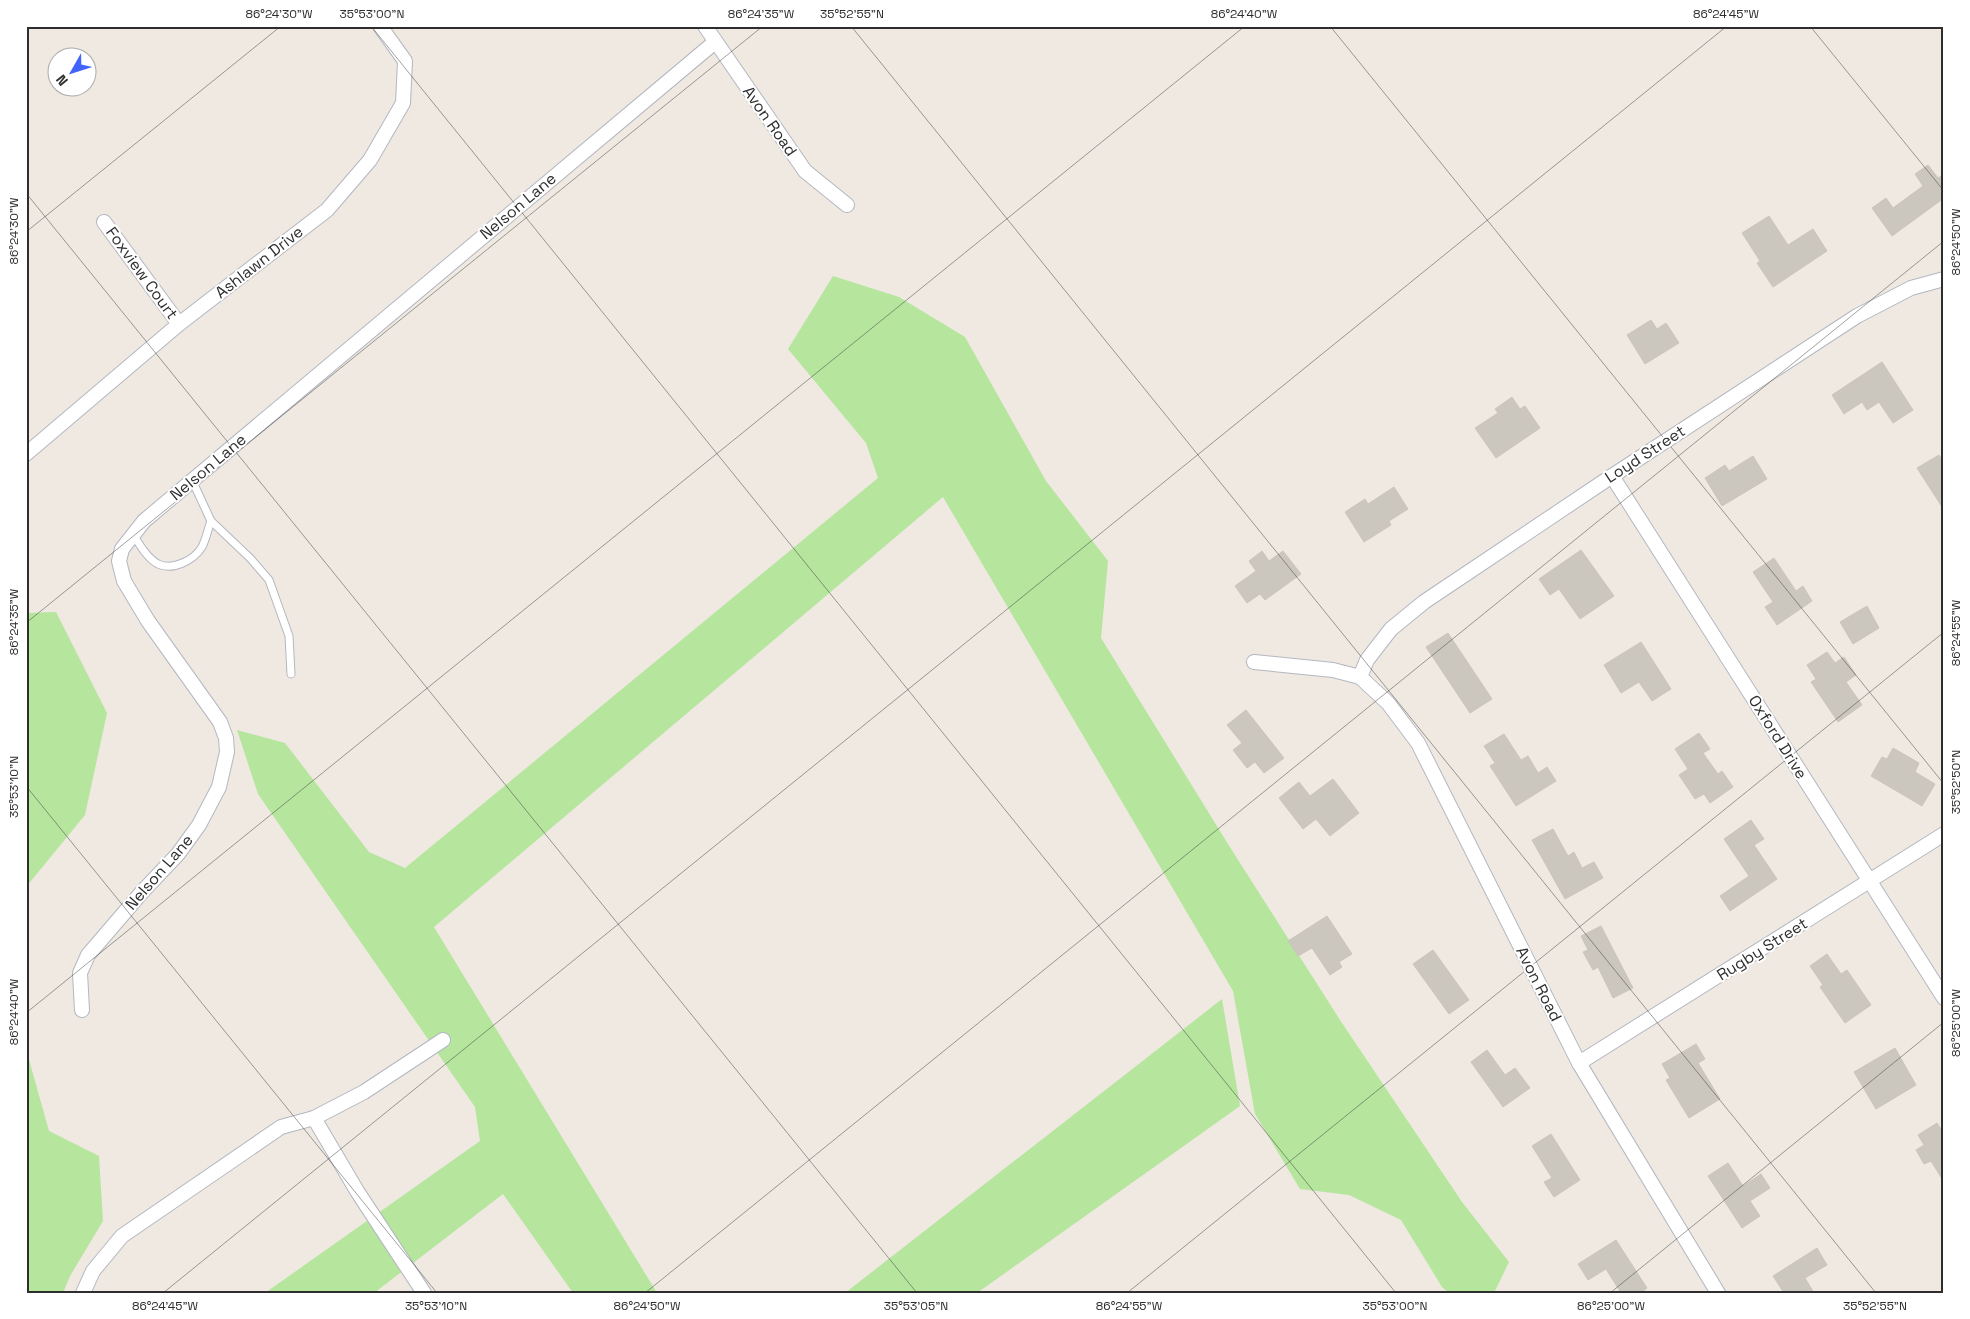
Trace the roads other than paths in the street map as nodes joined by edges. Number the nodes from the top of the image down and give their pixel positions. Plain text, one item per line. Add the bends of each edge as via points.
1 (380, 26) edge
2 (705, 26) edge
3 (715, 42) junction
4 (846, 204) dead end
5 (104, 222) dead end
6 (1944, 279) edge
7 (179, 324) junction
8 (26, 454) edge
9 (1612, 476) junction
10 (192, 480) junction
11 (211, 521) junction
12 (132, 534) junction
13 (1254, 662) dead end
14 (292, 674) dead end
15 (1360, 678) junction
16 (1944, 834) edge
17 (1870, 881) junction
18 (1944, 998) edge
19 (82, 1010) dead end
20 (443, 1040) dead end
21 (1579, 1063) junction
22 (314, 1118) junction
23 (83, 1293) edge
24 (424, 1293) edge
25 (1718, 1293) edge

1 - 7 street, Ashlawn Drive via 405,61 404,103 370,160 327,210
2 - 3 street, Avon Road
3 - 4 street, Avon Road via 805,171
3 - 10 street, Nelson Lane
5 - 7 street, Foxview Court
6 - 9 street, Loyd Street via 1911,288 1857,316
7 - 8 street, Ashlawn Drive
9 - 15 street, Loyd Street via 1424,602 1390,629 1367,660
9 - 17 street, Oxford Drive
10 - 11 lane
10 - 12 street, Nelson Lane
11 - 12 lane via 201,548 188,561 173,566 158,564
11 - 14 lane via 269,580 289,636
12 - 19 street, Nelson Lane via 118,561 124,581 148,621 220,722 227,752 219,787 199,825 178,854 88,955 80,973
13 - 15 street, Avon Road via 1333,670
15 - 21 street, Avon Road via 1388,703 1418,743
16 - 17 street, Rugby Street
17 - 18 street, Oxford Drive
17 - 21 street, Rugby Street
20 - 22 street via 364,1092
21 - 25 street, Avon Road
22 - 23 street via 281,1127 122,1236 92,1271
22 - 24 street

